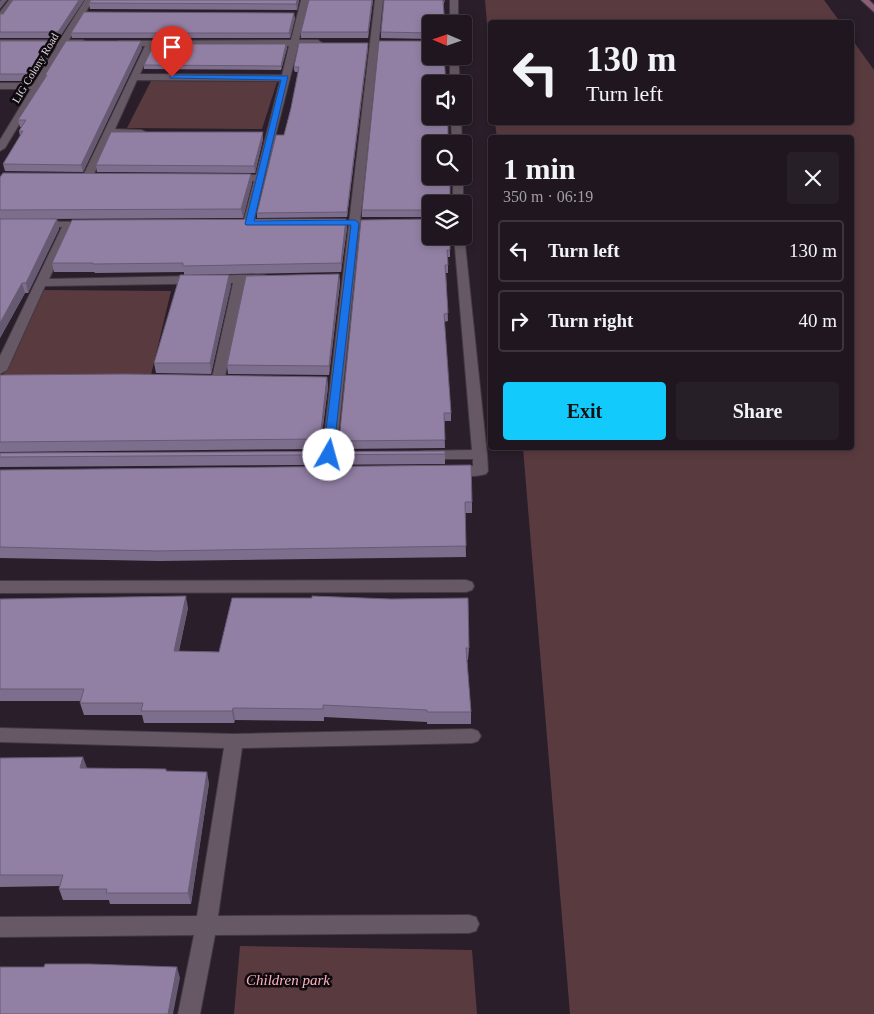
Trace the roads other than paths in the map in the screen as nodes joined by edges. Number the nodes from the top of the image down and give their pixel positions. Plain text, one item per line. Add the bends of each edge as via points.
1 (13, 0) edge
2 (89, 0) edge
3 (305, 0) edge
4 (379, 0) edge
5 (454, 0) edge
6 (866, 0) edge
7 (874, 10) edge
8 (81, 13) junction
9 (91, 13) edge
10 (454, 15) edge
11 (0, 16) edge
12 (0, 43) edge
13 (64, 43) junction
14 (92, 43) edge
15 (112, 43) edge
16 (150, 43) junction
17 (294, 44) junction
18 (330, 44) edge
19 (135, 77) junction
20 (285, 78) junction
21 (0, 86) edge
22 (37, 86) junction
23 (108, 132) junction
24 (156, 133) edge
25 (0, 148) edge
26 (87, 178) edge
27 (222, 178) edge
28 (260, 178) junction
29 (249, 223) edge
30 (0, 224) edge
31 (69, 224) junction
32 (98, 224) edge
33 (461, 245) edge
34 (280, 278) edge
35 (240, 279) junction
36 (41, 283) junction
37 (3, 375) edge
38 (219, 378) edge
39 (480, 454) junction
40 (347, 455) edge
41 (412, 455) edge
42 (432, 472) edge
43 (466, 586) dead end
44 (0, 587) edge
45 (0, 735) edge
46 (472, 736) dead end
47 (234, 741) junction
48 (469, 924) dead end
49 (0, 927) edge
50 (206, 927) junction
51 (189, 1014) edge

1 - 11 street
2 - 8 street, LIG Colony Road
3 - 17 street via 296,14
4 - 40 street via 355,223 344,277 324,455
5 - 10 street
6 - 7 street
8 - 9 street
8 - 13 street, LIG Colony Road
12 - 13 street
13 - 14 street
13 - 22 street, LIG Colony Road
15 - 16 street
16 - 17 street
16 - 19 street
17 - 18 street
17 - 20 street
19 - 20 street
19 - 23 street
20 - 28 street via 266,134
21 - 22 street
22 - 25 street, LIG Colony Road
23 - 24 street
23 - 26 street
27 - 28 street
28 - 29 street
30 - 31 street
31 - 32 street
31 - 36 street
33 - 39 street
34 - 35 street
35 - 36 street
35 - 38 street
36 - 37 street
39 - 41 street
39 - 42 street via 481,471
43 - 44 street
45 - 47 street
46 - 47 street
47 - 50 street
48 - 50 street
49 - 50 street
50 - 51 street

